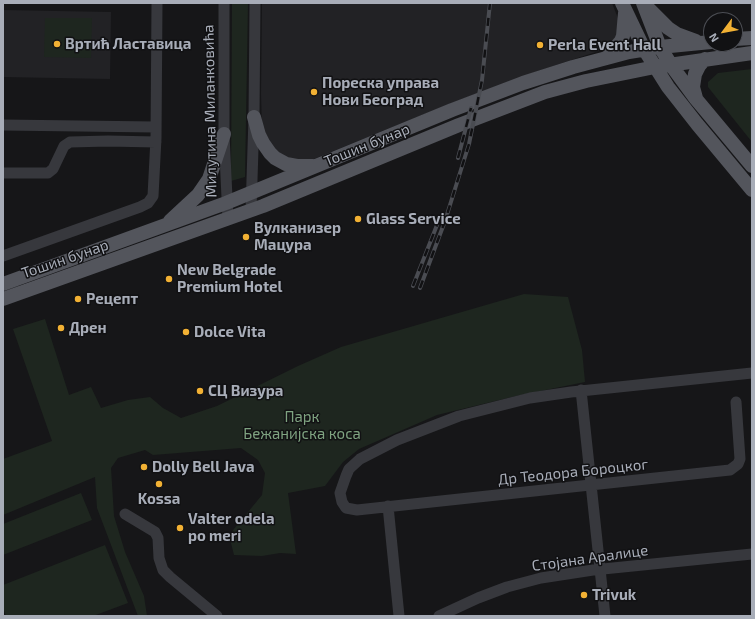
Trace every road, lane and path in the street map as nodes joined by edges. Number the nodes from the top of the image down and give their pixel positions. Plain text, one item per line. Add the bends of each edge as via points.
1 (157, 3) edge
2 (224, 3) edge
3 (255, 3) edge
4 (643, 4) edge
5 (624, 7) edge
6 (703, 41) edge
7 (703, 42) edge
8 (660, 47) junction
9 (644, 49) junction
10 (752, 53) edge
11 (607, 57) junction
12 (705, 59) junction
13 (671, 65) junction
14 (655, 67) junction
15 (696, 99) junction
16 (254, 116) junction
17 (3, 125) edge
18 (155, 127) junction
19 (224, 134) junction
20 (156, 142) junction
21 (317, 166) junction
22 (752, 166) edge
23 (3, 173) edge
24 (752, 190) edge
25 (251, 194) junction
26 (226, 204) junction
27 (251, 211) junction
28 (228, 219) junction
29 (163, 226) junction
30 (3, 256) edge
31 (3, 284) edge
32 (3, 299) edge
33 (752, 373) edge
34 (581, 390) junction
35 (736, 402) dead end
36 (591, 485) junction
37 (388, 506) junction
38 (125, 514) dead end
39 (752, 554) edge
40 (600, 570) junction
41 (217, 616) edge
42 (399, 616) edge
43 (439, 616) edge
44 (605, 616) edge

1 - 18 street
2 - 19 street, Милутина Миланковића
3 - 16 street
4 - 6 main road via 668,28 690,39
4 - 8 main road
5 - 9 main road
5 - 11 main road via 623,36
7 - 8 main road, Тошин бунар
8 - 9 main road, Тошин бунар
8 - 13 main road
9 - 11 main road, Тошин бунар
9 - 14 main road
10 - 12 main road, Тошин бунар
11 - 21 main road, Тошин бунар via 523,83
12 - 13 main road, Тошин бунар
12 - 15 main road via 695,74 693,87
13 - 14 main road, Тошин бунар
13 - 15 main road
14 - 24 main road via 697,124
14 - 27 main road, Тошин бунар via 545,92
15 - 22 main road
16 - 21 main road via 263,143 275,158 286,164
16 - 25 street
17 - 18 street
18 - 20 street
19 - 26 street, Милутина Миланковића
19 - 29 main road via 213,169 204,187
20 - 23 street via 70,142 64,146 53,169 48,173
20 - 30 street via 153,196 148,203
21 - 25 main road, Тошин бунар
25 - 26 main road, Тошин бунар
25 - 27 street
26 - 28 street, Милутина Миланковића
26 - 29 main road, Тошин бунар
27 - 28 main road, Тошин бунар
28 - 32 main road, Тошин бунар
29 - 31 main road, Тошин бунар
33 - 34 street
34 - 36 street
34 - 37 street, Др Теодора Бороцког via 530,398 458,416 396,440 360,459 349,469 342,484 342,502 346,508 357,510
35 - 36 street, Др Теодора Бороцког via 740,459 732,469
36 - 37 street, Др Теодора Бороцког
36 - 40 street
37 - 42 street
38 - 41 street via 155,532 163,570
39 - 40 street, Стојана Аралице
40 - 43 street, Стојана Аралице via 534,580 478,598
40 - 44 street

